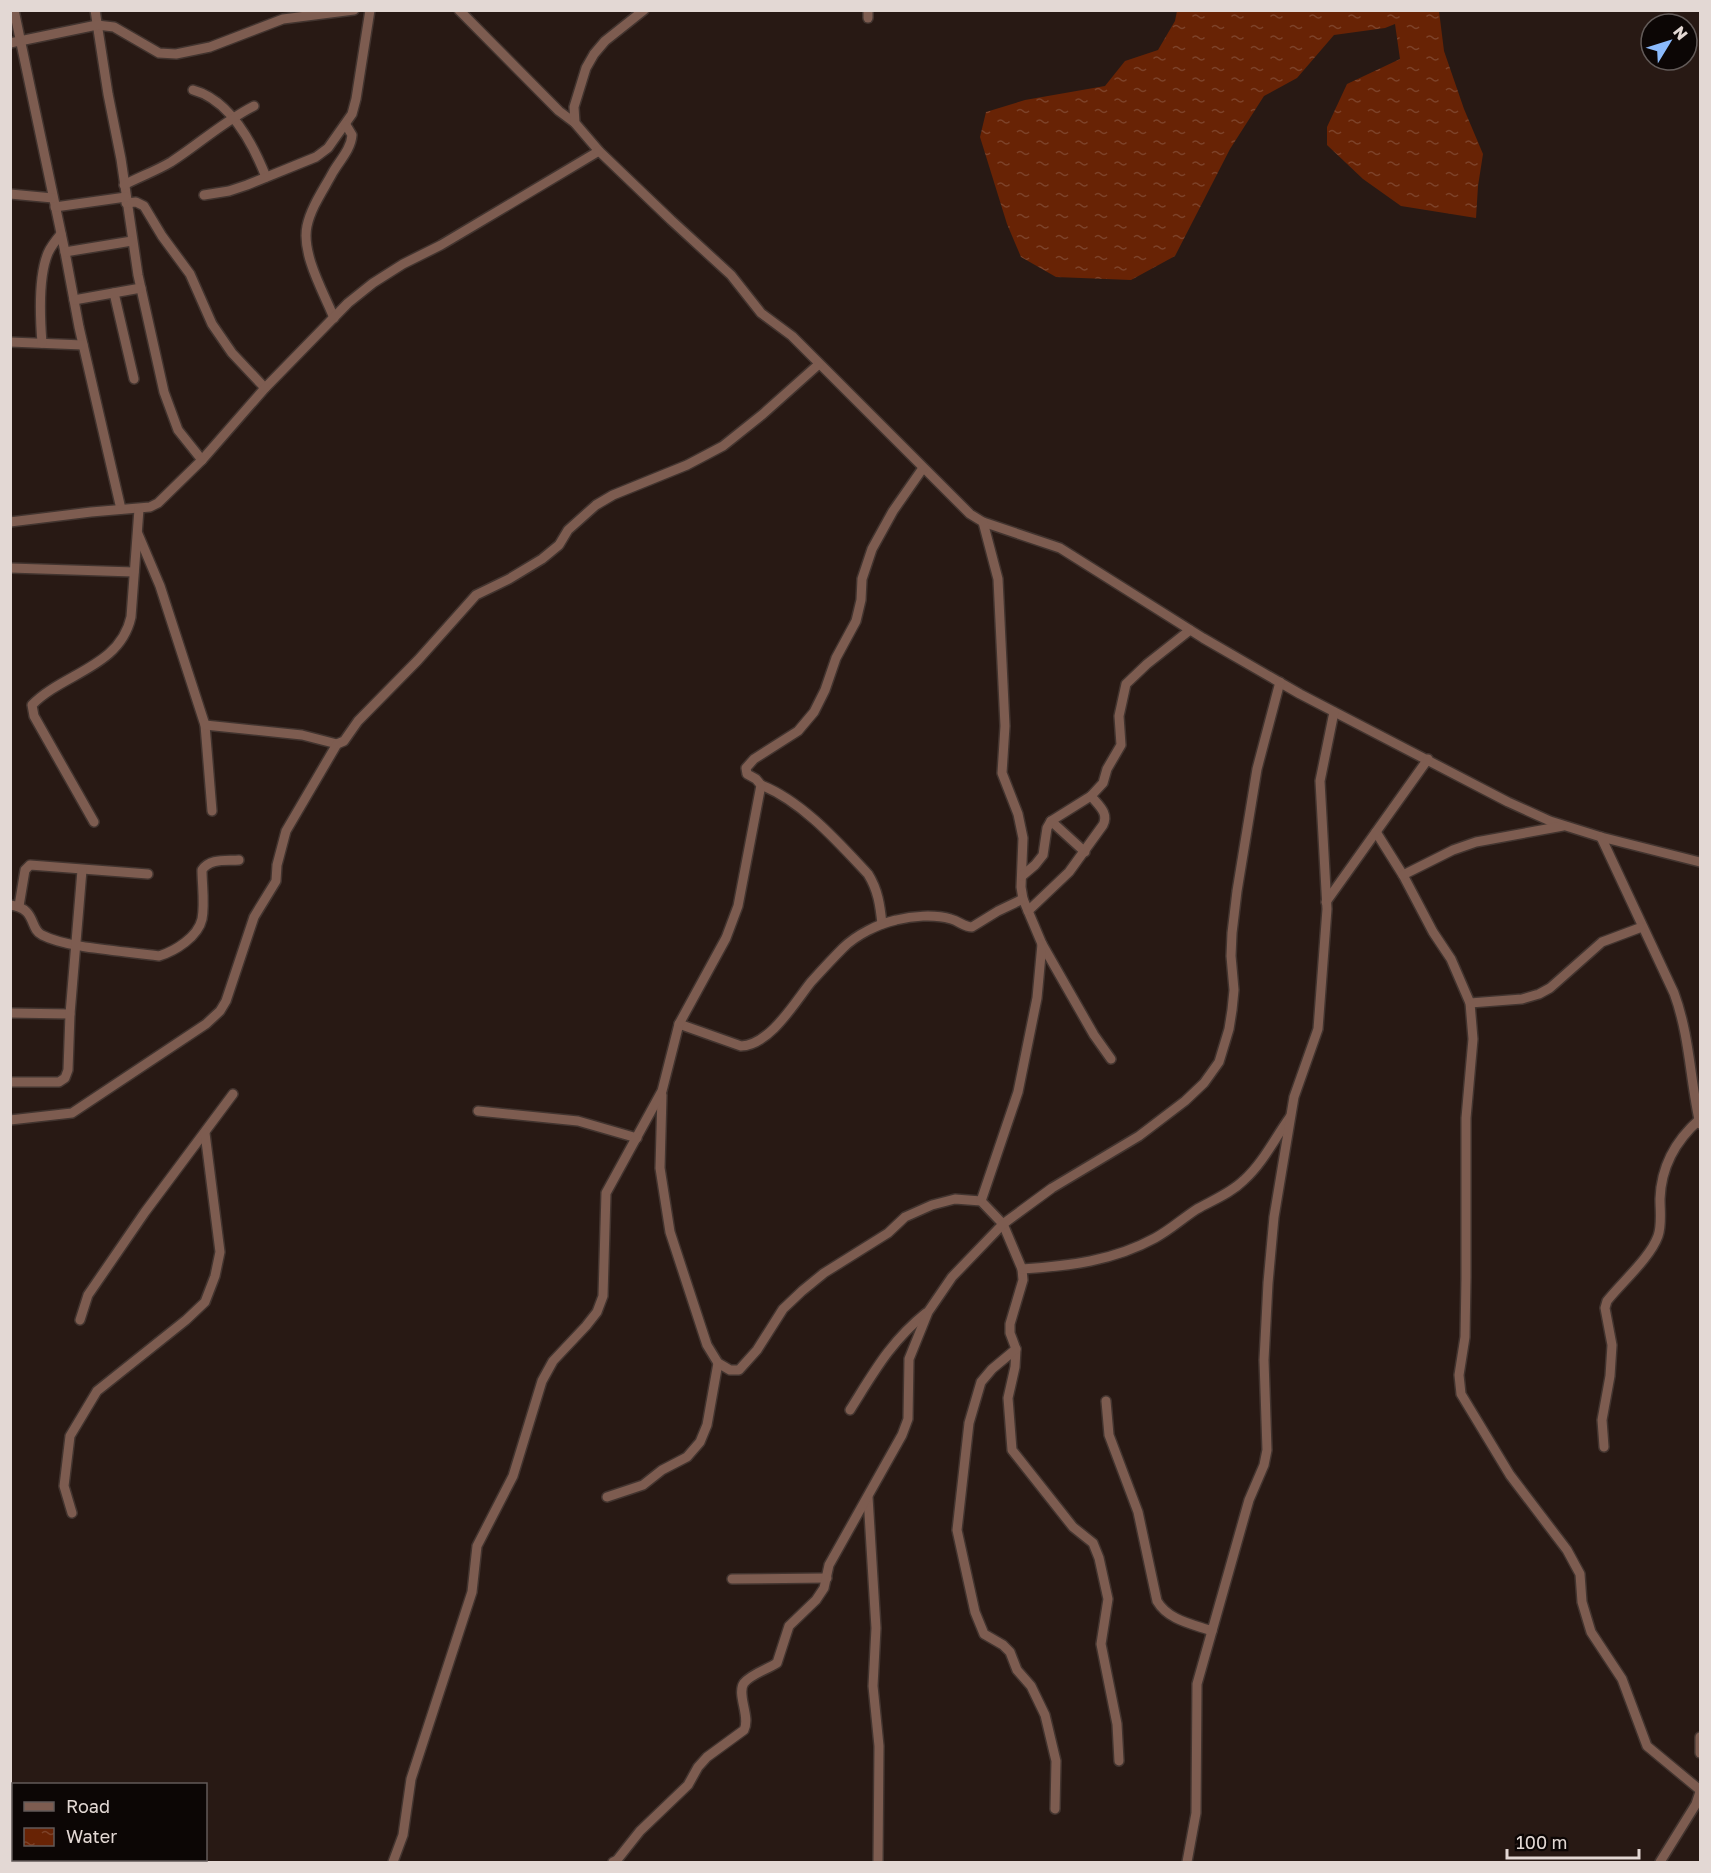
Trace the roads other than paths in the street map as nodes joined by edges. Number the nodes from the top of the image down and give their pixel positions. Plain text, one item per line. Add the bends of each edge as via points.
1 (14, 10) edge
2 (95, 10) edge
3 (354, 10) edge
4 (370, 10) edge
5 (459, 10) edge
6 (644, 10) edge
7 (97, 25) junction
8 (15, 42) edge
9 (193, 90) dead end
10 (254, 106) dead end
11 (231, 118) junction
12 (575, 123) junction
13 (346, 125) junction
14 (599, 151) junction
15 (266, 177) junction
16 (123, 185) junction
17 (10, 194) edge
18 (204, 195) dead end
19 (126, 200) junction
20 (54, 202) junction
21 (61, 234) junction
22 (132, 241) junction
23 (65, 252) junction
24 (141, 288) junction
25 (114, 293) junction
26 (74, 300) junction
27 (334, 318) junction
28 (10, 342) edge
29 (42, 343) junction
30 (83, 345) junction
31 (819, 364) junction
32 (134, 379) dead end
33 (265, 388) junction
34 (202, 460) junction
35 (923, 468) junction
36 (139, 508) junction
37 (121, 510) junction
38 (10, 522) edge
39 (983, 522) junction
40 (137, 531) junction
41 (10, 568) edge
42 (134, 572) junction
43 (1190, 630) junction
44 (1280, 682) junction
45 (1334, 712) junction
46 (205, 724) junction
47 (337, 744) junction
48 (1428, 759) junction
49 (761, 785) junction
50 (1091, 796) junction
51 (212, 811) dead end
52 (1051, 821) junction
53 (94, 822) dead end
54 (1564, 825) junction
55 (1376, 832) junction
56 (1601, 837) junction
57 (1085, 852) junction
58 (239, 860) dead end
59 (1701, 862) edge
60 (82, 870) junction
61 (148, 874) dead end
62 (1403, 875) junction
63 (1022, 876) junction
64 (1023, 899) junction
65 (1326, 902) junction
66 (15, 905) edge
67 (1028, 911) junction
68 (882, 924) junction
69 (1642, 927) junction
70 (1042, 944) junction
71 (77, 945) junction
72 (1470, 1003) junction
73 (10, 1013) edge
74 (70, 1014) junction
75 (679, 1024) junction
76 (1111, 1059) dead end
77 (10, 1082) edge
78 (662, 1091) junction
79 (233, 1094) dead end
80 (478, 1111) dead end
81 (1291, 1115) junction
82 (10, 1120) edge
83 (1700, 1121) edge
84 (205, 1133) junction
85 (637, 1138) junction
86 (981, 1201) junction
87 (1003, 1224) junction
88 (1022, 1269) junction
89 (928, 1312) junction
90 (80, 1320) dead end
91 (1016, 1349) junction
92 (718, 1363) junction
93 (1106, 1401) dead end
94 (850, 1410) dead end
95 (1604, 1447) dead end
96 (868, 1495) junction
97 (607, 1497) dead end
98 (72, 1514) dead end
99 (827, 1578) junction
100 (732, 1579) dead end
101 (1212, 1631) junction
102 (1701, 1737) edge
103 (1701, 1753) edge
104 (1119, 1761) dead end
105 (1701, 1791) edge
106 (1055, 1809) dead end
107 (393, 1863) edge
108 (613, 1863) edge
109 (878, 1863) edge
110 (1187, 1863) edge
111 (1660, 1863) edge

1 - 8 street
2 - 7 street
3 - 7 street via 283,19 210,47 176,54 159,53 114,27
4 - 13 street via 356,99
5 - 12 street
6 - 12 street via 594,54 574,107
7 - 8 street
7 - 16 street
8 - 20 street
9 - 11 street via 212,98
10 - 11 street
11 - 15 street via 255,152
11 - 16 street via 170,162
12 - 14 street
13 - 15 street via 316,157
13 - 27 street via 352,135 349,147 313,212 306,242
14 - 27 street via 373,283
14 - 31 street via 731,275 761,313 792,336
15 - 18 street via 229,191
16 - 19 street
17 - 20 street
19 - 20 street
19 - 22 street
19 - 33 street via 144,206 190,274 212,324 232,353
20 - 21 street
21 - 23 street
21 - 29 street via 45,264 39,313
22 - 23 street
22 - 24 street
23 - 26 street
24 - 25 street
24 - 34 street via 169,411 178,430
25 - 26 street
25 - 32 street
26 - 30 street
27 - 33 street
28 - 29 street
29 - 30 street
30 - 37 street
31 - 35 street
31 - 47 street via 723,446 596,505 542,559 476,595 358,721 344,741
33 - 34 street
34 - 36 street via 158,503
35 - 39 street
35 - 49 street via 872,549 862,579 856,621 814,712 798,730 746,768 747,774
36 - 37 street
36 - 40 street
37 - 38 street
39 - 43 street via 1060,548
39 - 63 street via 998,579 1005,726 1002,773 1023,838
40 - 42 street
40 - 46 street via 160,586
41 - 42 street
42 - 53 street via 131,617 121,642 32,705 34,716
43 - 44 street
43 - 50 street via 1126,684 1119,716 1121,745 1100,789
44 - 45 street
44 - 87 street via 1257,769 1237,891 1231,956 1232,1010 1219,1062 1185,1101 1139,1136 1052,1188
45 - 48 street
45 - 65 street via 1320,781
46 - 47 street via 302,735
46 - 51 street
47 - 82 street via 286,831 276,881 254,917 220,1011 72,1113
48 - 54 street via 1509,802
48 - 55 street
49 - 68 street via 779,792 798,807 868,874 880,900
49 - 75 street via 738,906 726,938
50 - 52 street
50 - 57 street via 1106,820
52 - 57 street
52 - 63 street via 1043,855
54 - 56 street
54 - 62 street via 1476,842
55 - 62 street
55 - 65 street
56 - 59 street
56 - 69 street
57 - 67 street via 1054,889
58 - 71 street via 210,862 202,870 202,919 197,930 169,952 159,956
60 - 61 street
60 - 66 street via 30,865
60 - 71 street
62 - 72 street via 1451,959
63 - 64 street
64 - 67 street
64 - 68 street via 972,927 938,917
65 - 81 street via 1318,1029
66 - 71 street via 33,918 43,936
67 - 70 street
68 - 75 street via 844,946 780,1022 758,1041 741,1046
69 - 72 street via 1602,942 1539,994
69 - 83 street via 1681,1012
70 - 76 street
70 - 86 street via 1037,998 1018,1092
71 - 74 street
72 - 105 street via 1473,1039 1466,1118 1466,1288 1461,1394 1510,1475 1567,1550 1580,1574 1582,1602 1591,1632 1622,1679 1647,1746
73 - 74 street
74 - 77 street via 65,1078 47,1083
75 - 78 street
78 - 85 street
78 - 92 street via 660,1168 670,1232 707,1345
79 - 84 street
80 - 85 street via 578,1121
81 - 88 street via 1244,1181 1158,1237 1091,1262
81 - 101 street via 1274,1217 1268,1283 1264,1360 1267,1450
83 - 95 street via 1677,1146 1663,1172 1660,1227 1654,1244 1607,1301 1612,1345 1602,1420
84 - 90 street via 88,1295
84 - 98 street via 220,1252 215,1276 199,1308 97,1391 70,1436 64,1486
85 - 107 street via 606,1193 603,1296 597,1312 553,1361 542,1381 513,1476 477,1546 472,1592 411,1779 403,1834
86 - 87 street
86 - 92 street via 955,1199 905,1217 888,1233 801,1291 783,1309 739,1370
87 - 88 street
87 - 89 street via 952,1277
88 - 91 street via 1023,1280 1010,1324
89 - 94 street via 887,1351
89 - 96 street via 909,1359 908,1419
91 - 104 street via 1008,1398 1012,1450 1073,1527 1093,1543 1100,1558 1108,1599 1101,1644 1117,1724
91 - 106 street via 981,1382 969,1423 957,1530 975,1612 984,1634 1010,1652 1045,1715 1056,1761
92 - 97 street via 707,1425 700,1442 687,1457 643,1485
93 - 101 street via 1109,1435 1138,1512 1156,1601 1176,1619
96 - 99 street via 829,1565
96 - 109 street via 876,1628 873,1686 879,1746
99 - 100 street
99 - 108 street via 816,1600 789,1626 777,1663 745,1681 744,1730 707,1757 688,1785
101 - 110 street via 1197,1684 1196,1813
102 - 103 street
105 - 111 street

